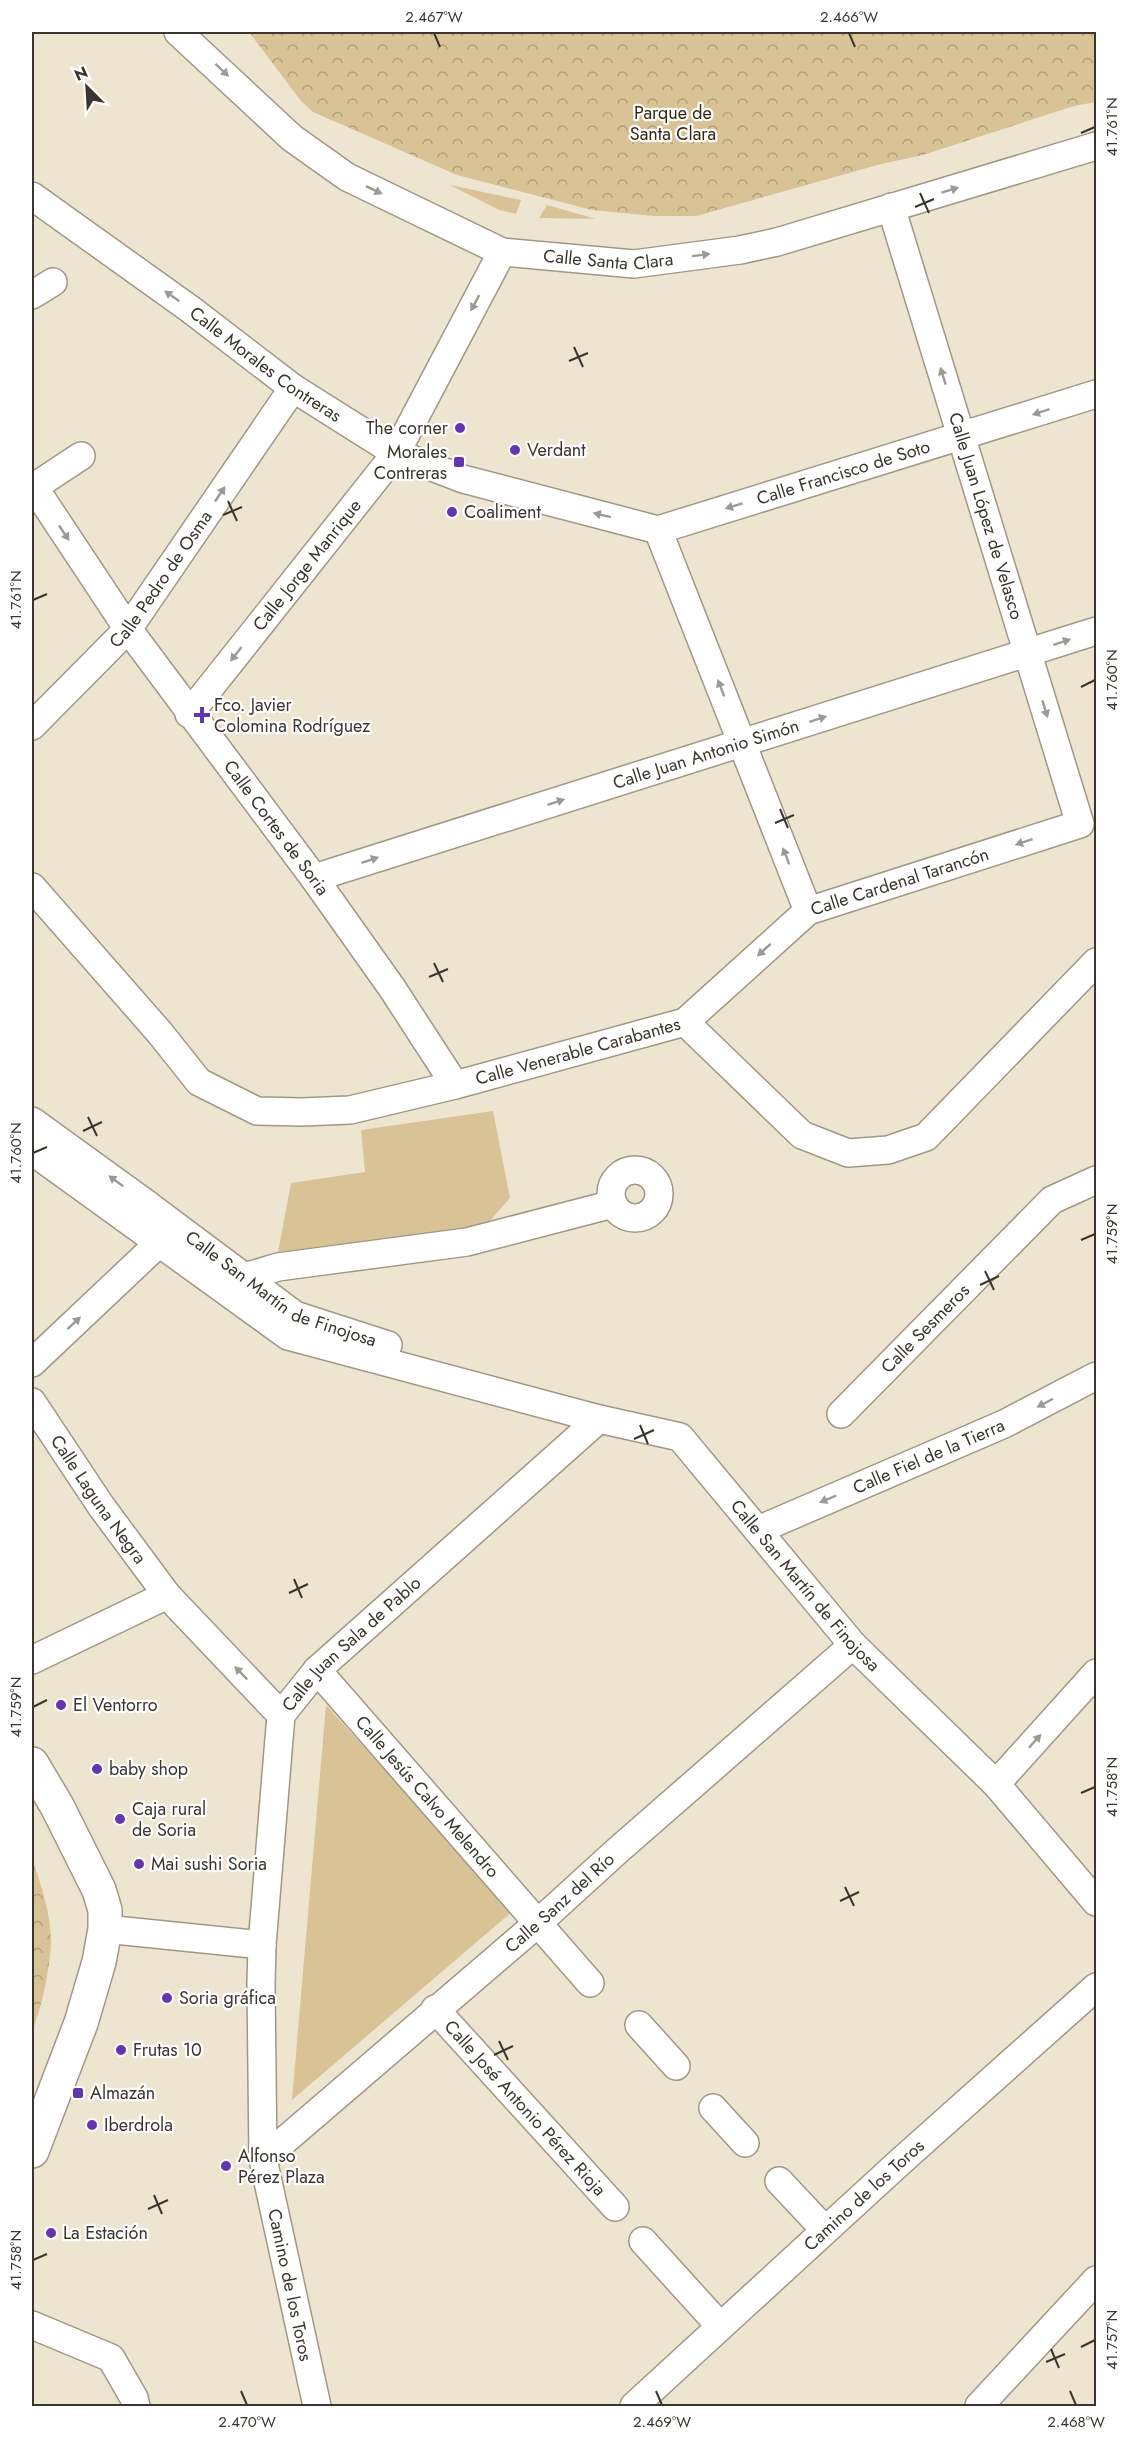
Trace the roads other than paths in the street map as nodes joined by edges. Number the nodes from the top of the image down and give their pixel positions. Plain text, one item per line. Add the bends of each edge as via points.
1 (178, 32) edge
2 (1096, 146) edge
3 (32, 196) edge
4 (891, 207) junction
5 (502, 252) junction
6 (293, 388) junction
7 (1096, 394) edge
8 (961, 437) junction
9 (396, 453) junction
10 (81, 456) dead end
11 (33, 485) edge
12 (658, 530) junction
13 (128, 629) junction
14 (1096, 631) edge
15 (1028, 653) junction
16 (189, 714) junction
17 (32, 726) edge
18 (742, 743) junction
19 (1080, 824) joint
20 (314, 878) junction
21 (32, 886) edge
22 (808, 911) junction
23 (1096, 962) edge
24 (685, 1022) junction
25 (455, 1085) junction
26 (32, 1120) edge
27 (32, 1151) edge
28 (1095, 1180) edge
29 (613, 1204) dead end
30 (148, 1205) junction
31 (159, 1243) junction
32 (245, 1276) junction
33 (32, 1363) edge
34 (1096, 1376) edge
35 (451, 1379) junction
36 (32, 1402) edge
37 (841, 1414) dead end
38 (599, 1419) junction
39 (758, 1530) junction
40 (167, 1595) junction
41 (853, 1645) junction
42 (32, 1660) edge
43 (317, 1670) junction
44 (1096, 1673) edge
45 (281, 1715) junction
46 (32, 1764) edge
47 (996, 1784) junction
48 (32, 1792) edge
49 (1096, 1902) edge
50 (538, 1923) junction
51 (105, 1929) junction
52 (262, 1945) junction
53 (590, 1983) dead end
54 (261, 1984) joint
55 (1096, 1988) edge
56 (435, 2009) junction
57 (639, 2025) dead end
58 (675, 2066) dead end
59 (32, 2107) edge
60 (713, 2108) dead end
61 (745, 2143) dead end
62 (32, 2151) edge
63 (263, 2159) junction
64 (779, 2181) dead end
65 (615, 2207) dead end
66 (825, 2230) junction
67 (643, 2241) dead end
68 (1096, 2280) edge
69 (32, 2325) edge
70 (720, 2326) junction
71 (136, 2406) edge
72 (316, 2406) edge
73 (634, 2406) edge
74 (979, 2406) edge

1 -> 5 street, Calle Santa Clara via 292,138 347,177
4 -> 2 street, Calle Santa Clara
6 -> 3 street, Calle Morales Contreras
5 -> 4 street, Calle Santa Clara via 634,264 777,242
8 -> 4 street, Calle Juan López de Velasco
5 -> 9 street, Calle Jorge Manrique
6 - 9 street, Calle Morales Contreras
13 -> 6 street, Calle Pedro de Osma
7 -> 8 street, Calle Francisco de Soto
8 -> 12 street, Calle Francisco de Soto
8 - 15 street, Calle Juan López de Velasco
12 -> 9 street, Calle Morales Contreras via 463,479
9 -> 16 street, Calle Jorge Manrique
10 - 11 street
11 -> 13 street, Calle Cortes de Soria
18 -> 12 street
13 - 16 street, Calle Cortes de Soria
13 - 17 street, Calle Pedro de Osma
15 -> 14 street, Calle Juan Antonio Simón
18 -> 15 street, Calle Juan Antonio Simón
15 -> 19 street, Calle Juan López de Velasco
16 - 20 street, Calle Cortes de Soria
20 -> 18 street, Calle Juan Antonio Simón
22 -> 18 street
19 -> 22 street, Calle Cardenal Tarancón
20 - 25 street, Calle Cortes de Soria
21 - 25 street, Calle Venerable Carabantes via 199,1082 257,1111 350,1110
22 -> 24 street, Calle Cardenal Tarancón
23 - 24 street, Calle Venerable Carabantes via 926,1137 888,1150 848,1153 802,1135
24 - 25 street, Calle Venerable Carabantes
30 -> 26 street, Calle San Martín de Finojosa
27 - 31 street, Calle San Martín de Finojosa
28 - 37 street, Calle Sesmeros via 1052,1200
29 - 32 street via 467,1242 278,1267
30 - 31 street, Calle San Martín de Finojosa
30 - 32 street, Calle San Martín de Finojosa
33 -> 31 street
31 - 35 street, Calle San Martín de Finojosa via 288,1336
32 - 35 street, Calle San Martín de Finojosa via 295,1314 418,1354
34 -> 39 street, Calle Fiel de la Tierra via 1004,1424
35 - 38 street, Calle San Martín de Finojosa
36 - 40 street, Calle Laguna Negra via 101,1506
38 - 39 street, Calle San Martín de Finojosa via 680,1437
38 - 43 street, Calle Juan Sala de Pablo
39 - 41 street, Calle San Martín de Finojosa
40 - 42 street
45 -> 40 street, Calle Laguna Negra
41 - 47 street, Calle San Martín de Finojosa
41 - 50 street, Calle Sanz del Río
43 - 45 street, Calle Juan Sala de Pablo
43 - 50 street, Calle Jesús Calvo Melendro
47 -> 44 street
45 - 52 street, Calle Juan Sala de Pablo
46 - 51 street via 99,1890
47 - 49 street, Calle San Martín de Finojosa
48 - 59 street via 67,1865 88,1933 66,2022
50 - 53 street, Calle Jesús Calvo Melendro
50 - 56 street, Calle Sanz del Río
51 - 52 street
51 - 62 street via 81,2023
52 - 54 street, Calle Juan Sala de Pablo
54 - 63 street, Camino de los Toros
55 - 66 street, Camino de los Toros
56 - 63 street, Calle Sanz del Río
56 - 65 street, Calle José Antonio Pérez Rioja
57 - 58 street
60 - 61 street
63 - 72 street, Camino de los Toros
64 - 66 street
66 - 70 street, Camino de los Toros
67 - 70 street
68 - 74 street
69 - 71 street via 111,2358
70 - 73 street, Camino de los Toros

